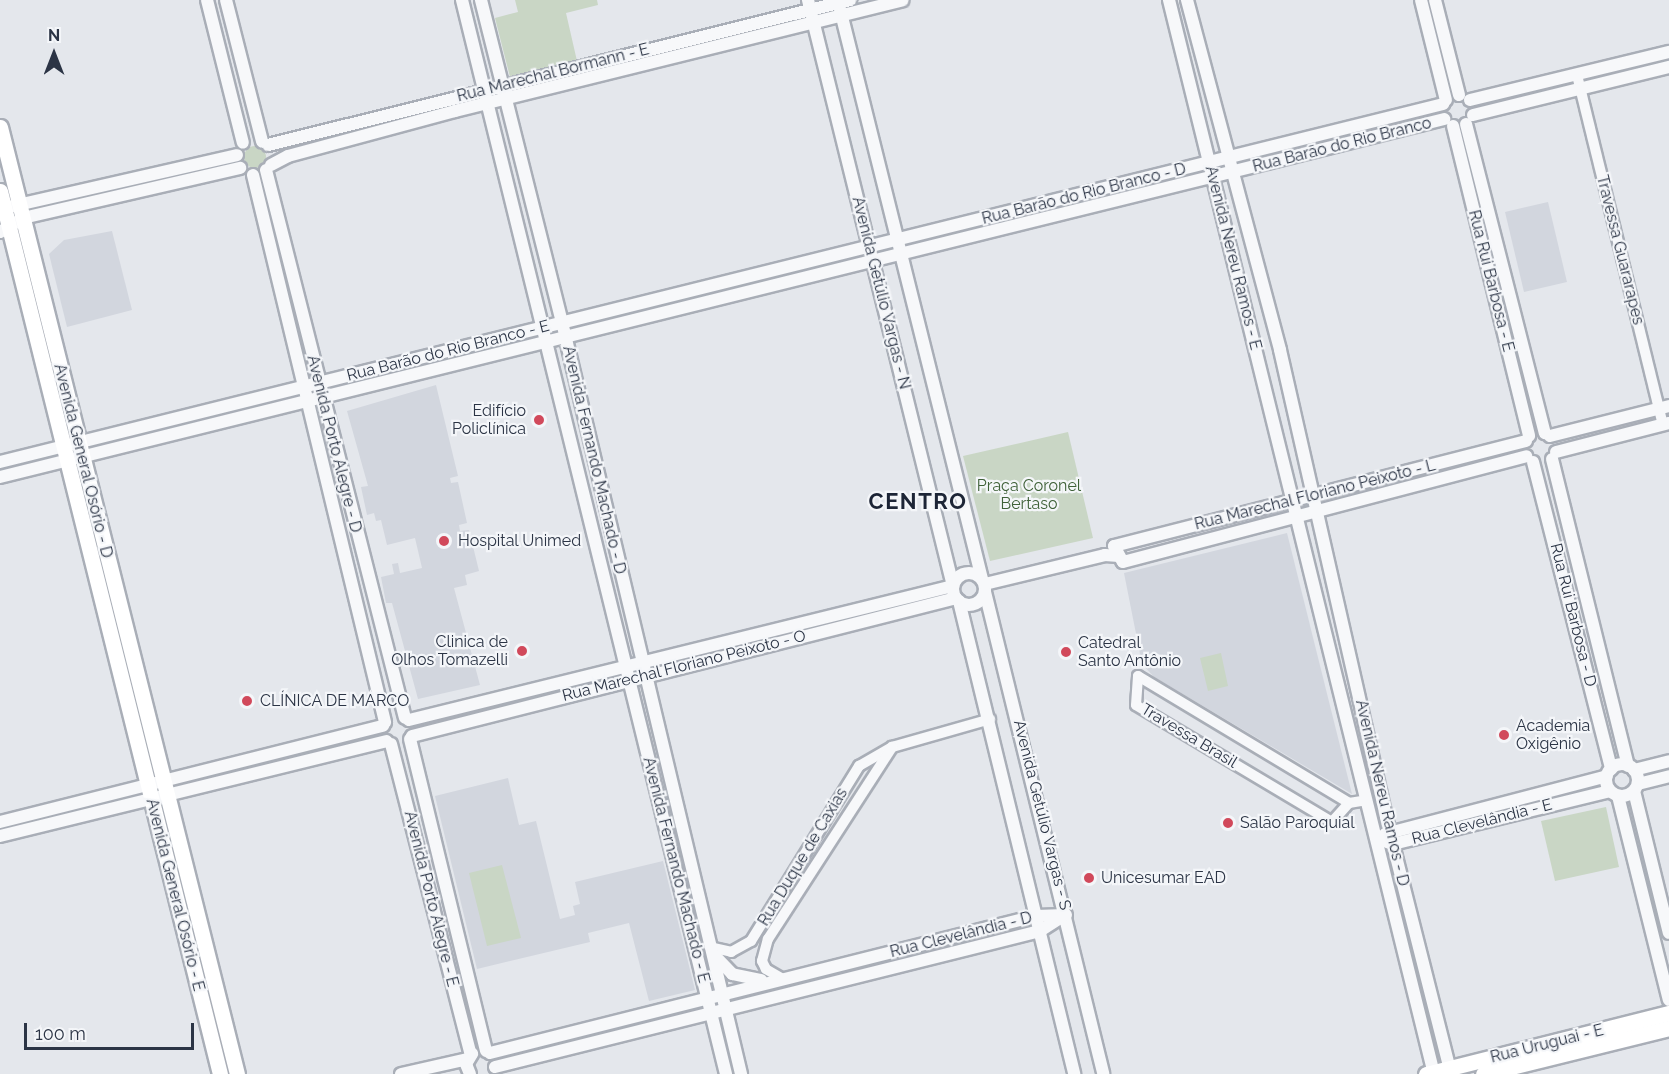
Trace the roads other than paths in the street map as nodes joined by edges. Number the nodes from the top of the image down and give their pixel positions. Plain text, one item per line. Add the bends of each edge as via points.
1 (207, 0) edge
2 (226, 0) edge
3 (462, 0) edge
4 (481, 0) edge
5 (902, 0) edge
6 (1169, 0) edge
7 (1187, 0) edge
8 (1421, 0) edge
9 (1436, 0) edge
10 (810, 4) edge
11 (842, 4) edge
12 (814, 22) junction
13 (1669, 52) edge
14 (1669, 67) edge
15 (1577, 75) junction
16 (502, 85) junction
17 (485, 89) junction
18 (1580, 89) junction
19 (452, 97) junction
20 (506, 98) junction
21 (1464, 98) junction
22 (489, 102) junction
23 (1445, 102) junction
24 (455, 111) junction
25 (1470, 120) junction
26 (1448, 123) junction
27 (0, 127) edge
28 (265, 143) junction
29 (1272, 147) joint
30 (240, 149) junction
31 (1230, 158) junction
32 (1209, 162) junction
33 (240, 168) junction
34 (268, 168) junction
35 (1236, 171) junction
36 (253, 175) junction
37 (1213, 176) junction
38 (0, 191) edge
39 (68, 193) junction
40 (71, 207) junction
41 (11, 210) edge
42 (5, 231) edge
43 (896, 240) junction
44 (869, 247) junction
45 (899, 254) junction
46 (873, 260) junction
47 (562, 322) junction
48 (545, 327) junction
49 (565, 335) junction
50 (548, 339) junction
51 (319, 383) junction
52 (303, 387) junction
53 (322, 397) junction
54 (306, 401) junction
55 (1664, 407) edge
56 (1600, 423) junction
57 (1666, 424) edge
58 (1548, 434) junction
59 (1528, 438) junction
60 (1604, 439) junction
61 (73, 452) junction
62 (1554, 455) junction
63 (1530, 459) junction
64 (0, 462) edge
65 (0, 477) edge
66 (1311, 495) junction
67 (1293, 500) junction
68 (1315, 512) junction
69 (1297, 516) junction
70 (1119, 556) junction
71 (368, 580) junction
72 (350, 584) junction
73 (984, 585) junction
74 (955, 593) junction
75 (642, 670) junction
76 (628, 673) junction
77 (407, 719) junction
78 (990, 719) junction
79 (384, 724) junction
80 (411, 738) junction
81 (389, 743) junction
82 (891, 747) junction
83 (1669, 761) edge
84 (1631, 768) junction
85 (1609, 773) junction
86 (1669, 776) edge
87 (1636, 787) junction
88 (157, 790) junction
89 (1614, 793) junction
90 (1367, 800) junction
91 (1349, 803) junction
92 (38, 813) junction
93 (0, 822) edge
94 (41, 826) junction
95 (1390, 831) junction
96 (0, 836) edge
97 (1377, 840) junction
98 (1393, 844) junction
99 (1066, 915) junction
100 (1036, 916) junction
101 (1040, 931) junction
102 (758, 932) junction
103 (1669, 933) edge
104 (768, 939) junction
105 (710, 947) junction
106 (783, 979) junction
107 (721, 994) junction
108 (707, 998) junction
109 (1669, 1000) edge
110 (725, 1009) junction
111 (710, 1013) junction
112 (1669, 1014) edge
113 (1669, 1028) edge
114 (488, 1052) junction
115 (469, 1057) junction
116 (1450, 1071) edge
117 (492, 1072) edge
118 (1431, 1073) edge
119 (220, 1074) edge
120 (237, 1074) edge
121 (401, 1074) edge
122 (470, 1074) edge
123 (726, 1074) edge
124 (741, 1074) edge
125 (1074, 1074) edge
126 (1103, 1074) edge
127 (1483, 1074) edge

1 - 30 street
2 - 28 street
3 - 17 street, Avenida Fernando Machado - D
4 - 16 street, Avenida Fernando Machado - D
5 - 11 street
6 - 32 street, Avenida Nereu Ramos - E
7 - 31 street, Avenida Nereu Ramos - E
8 - 23 street
9 - 21 street
10 - 11 street, Rua Marechal Bormann - E
10 - 12 street, Avenida Getúlio Vargas - N
10 - 16 street, Rua Marechal Bormann - E
11 - 12 street, Rua Marechal Bormann - E
11 - 43 street, Avenida Getúlio Vargas - N
12 - 20 street, Rua Marechal Bormann - E
12 - 44 street, Avenida Getúlio Vargas - N
13 - 15 street
14 - 18 street
15 - 18 street, Travessa Guararapes
15 - 21 street
16 - 17 street, Rua Marechal Bormann - E
16 - 20 street, Avenida Fernando Machado - D
17 - 19 street, Rua Marechal Bormann - E
17 - 22 street, Avenida Fernando Machado - D
18 - 25 street
18 - 55 street, Travessa Guararapes
19 - 24 street
19 - 28 street, Rua Marechal Bormann - E
20 - 22 street, Rua Marechal Bormann - E
20 - 47 street, Avenida Fernando Machado - D
21 - 23 street, Rua Barão do Rio Branco
21 - 25 street, Rua Rui Barbosa - E
22 - 24 street, Rua Marechal Bormann - E
22 - 48 street, Avenida Fernando Machado - D
23 - 26 street, Rua Rui Barbosa - E
23 - 29 street, Rua Barão do Rio Branco
24 - 34 street, Rua Marechal Bormann - E via 288,156
25 - 26 street, Rua Barão do Rio Branco
25 - 58 street, Rua Rui Barbosa - E
26 - 35 street, Rua Barão do Rio Branco
26 - 59 street, Rua Rui Barbosa - E
27 - 41 main road, Avenida General Osório - D
28 - 30 street, Rua Marechal Bormann - E
28 - 34 street, Avenida Porto Alegre - D
29 - 31 street, Rua Barão do Rio Branco - D
30 - 33 street
30 - 39 street
31 - 32 street, Rua Barão do Rio Branco - D
31 - 35 street, Avenida Nereu Ramos - E
32 - 37 street, Avenida Nereu Ramos - E
32 - 43 street, Rua Barão do Rio Branco - D
33 - 36 street
33 - 40 street
34 - 36 street, Rua Marechal Bormann - E
34 - 51 street, Avenida Porto Alegre - D
35 - 37 street, Rua Barão do Rio Branco - D
35 - 66 street, Avenida Nereu Ramos - E
36 - 52 street, Avenida Porto Alegre - D
37 - 45 street, Rua Barão do Rio Branco - D
37 - 67 street, Avenida Nereu Ramos - E
38 - 41 main road, Avenida General Osório - D
39 - 40 street
39 - 41 street
40 - 41 street
41 - 42 main road, Avenida General Osório - D
41 - 61 main road, Avenida General Osório - D
42 - 61 main road, Avenida General Osório - D
43 - 44 street, Rua Barão do Rio Branco - E
43 - 45 street, Avenida Getúlio Vargas - N
44 - 46 street, Avenida Getúlio Vargas - N
44 - 47 street, Rua Barão do Rio Branco - E
45 - 46 street, Rua Barão do Rio Branco - D
45 - 73 street, Avenida Getúlio Vargas - N
46 - 49 street, Rua Barão do Rio Branco - E
46 - 74 street, Avenida Getúlio Vargas - N
47 - 48 street, Rua Barão do Rio Branco - E
47 - 49 street, Avenida Fernando Machado - D
48 - 50 street, Avenida Fernando Machado - D
48 - 51 street, Rua Barão do Rio Branco - E
49 - 50 street, Rua Barão do Rio Branco - E
49 - 75 street, Avenida Fernando Machado - D
50 - 53 street, Rua Barão do Rio Branco - E
50 - 76 street, Avenida Fernando Machado - D
51 - 52 street, Rua Barão do Rio Branco - E
51 - 53 street, Avenida Porto Alegre - D
52 - 54 street, Avenida Porto Alegre - D
52 - 61 street, Rua Barão do Rio Branco - E
53 - 54 street, Rua Barão do Rio Branco - E
53 - 71 street, Avenida Porto Alegre - D
54 - 61 street, Rua Barão do Rio Branco - E
54 - 72 street, Avenida Porto Alegre - D
55 - 56 street
55 - 57 street, Travessa Guararapes
56 - 58 street
56 - 60 street
57 - 60 street
58 - 59 street, Rua Marechal Floriano Peixoto - L
58 - 62 street, Rua Rui Barbosa - E
59 - 63 street, Rua Rui Barbosa - E
59 - 66 street, Rua Marechal Floriano Peixoto - L
60 - 62 street
61 - 64 street, Rua Barão do Rio Branco - E
61 - 65 street, Rua Barão do Rio Branco - E
61 - 88 main road, Avenida General Osório - D
62 - 63 street, Rua Marechal Floriano Peixoto - L via 1543,464
62 - 84 street, Rua Rui Barbosa - D
63 - 68 street, Rua Marechal Floriano Peixoto - L
63 - 85 street, Rua Rui Barbosa - D
66 - 67 street, Rua Marechal Floriano Peixoto - L
66 - 68 street, Avenida Nereu Ramos - E
67 - 69 street, Avenida Nereu Ramos - E
67 - 70 street, Rua Marechal Floriano Peixoto - L via 1114,546
68 - 69 street, Rua Marechal Floriano Peixoto - L
68 - 95 street, Avenida Nereu Ramos - D
69 - 70 street, Rua Marechal Floriano Peixoto - L via 1123,562
69 - 90 street, Avenida Nereu Ramos - D
70 - 73 street, Rua Marechal Floriano Peixoto - L via 1105,555
71 - 72 street
71 - 77 street, Avenida Porto Alegre - D
72 - 79 street, Avenida Porto Alegre - D
73 - 74 street via 974,604
73 - 74 street via 973,573 963,574
73 - 99 street, Avenida Getúlio Vargas - S
74 - 75 street, Rua Marechal Floriano Peixoto - O
74 - 78 street, Avenida Getúlio Vargas - S
75 - 76 street, Rua Marechal Floriano Peixoto - O
75 - 105 street, Avenida Fernando Machado - E
76 - 77 street, Rua Marechal Floriano Peixoto - O
76 - 80 street, Rua Marechal Floriano Peixoto - O
76 - 108 street, Avenida Fernando Machado - E
77 - 79 street via 394,716
77 - 80 street
78 - 82 street, Rua Duque de Caxias
78 - 100 street, Avenida Getúlio Vargas - S
79 - 81 street
79 - 88 street
80 - 81 street via 404,744
80 - 114 street, Avenida Porto Alegre - E
81 - 88 street
81 - 115 street, Avenida Porto Alegre - E
82 - 102 street, Rua Duque de Caxias via 859,766
82 - 104 street, Rua Duque de Caxias
83 - 84 street
84 - 85 street, Rua Clevelândia - E
84 - 87 street, Rua Rui Barbosa - D
85 - 89 street, Rua Rui Barbosa - D
85 - 95 street, Rua Clevelândia - E
86 - 87 street
87 - 89 street, Rua Clevelândia - E
87 - 103 street
88 - 92 street
88 - 94 street
88 - 119 main road, Avenida General Osório - E
88 - 120 main road, Avenida General Osório - E
89 - 98 street, Rua Clevelândia - E
89 - 109 street
90 - 91 street, Travessa Brasil
90 - 97 street, Avenida Nereu Ramos - D
91 - 91 street, Travessa Brasil via 1159,686 1138,676 1136,705 1332,822
92 - 93 street
92 - 94 street
94 - 96 street
95 - 97 street, Rua Clevelândia - E
95 - 98 street, Avenida Nereu Ramos - D
97 - 98 street, Rua Clevelândia - E
97 - 118 street, Avenida Nereu Ramos - D
98 - 116 street, Avenida Nereu Ramos - D
99 - 100 street, Rua Clevelândia - D
99 - 101 street, Rua Clevelândia - D
99 - 126 street, Avenida Getúlio Vargas - S via 1067,939
100 - 101 street, Avenida Getúlio Vargas - S
100 - 106 street, Rua Clevelândia - D
101 - 110 street, Rua Clevelândia - D
101 - 125 street, Avenida Getúlio Vargas - S
102 - 104 street
102 - 105 street, Rua Duque de Caxias via 737,951 725,953
104 - 106 street, Rua Duque de Caxias via 762,961 766,969
105 - 106 street via 723,968 742,979
105 - 107 street, Avenida Fernando Machado - E
106 - 107 street, Rua Clevelândia - D
107 - 108 street, Rua Clevelândia - D
107 - 110 street, Avenida Fernando Machado - E
108 - 111 street, Avenida Fernando Machado - E
108 - 114 street, Rua Clevelândia - D
110 - 111 street, Rua Clevelândia - D
110 - 124 street, Avenida Fernando Machado - E
111 - 117 street, Rua Clevelândia - D
111 - 123 street, Avenida Fernando Machado - E
112 - 116 main road, Rua Uruguai - E
113 - 127 main road, Rua Uruguai - E
114 - 115 street, Rua Clevelândia - D
114 - 117 street, Avenida Porto Alegre - E
115 - 121 street
115 - 122 street, Avenida Porto Alegre - E
116 - 118 main road, Rua Uruguai - E

